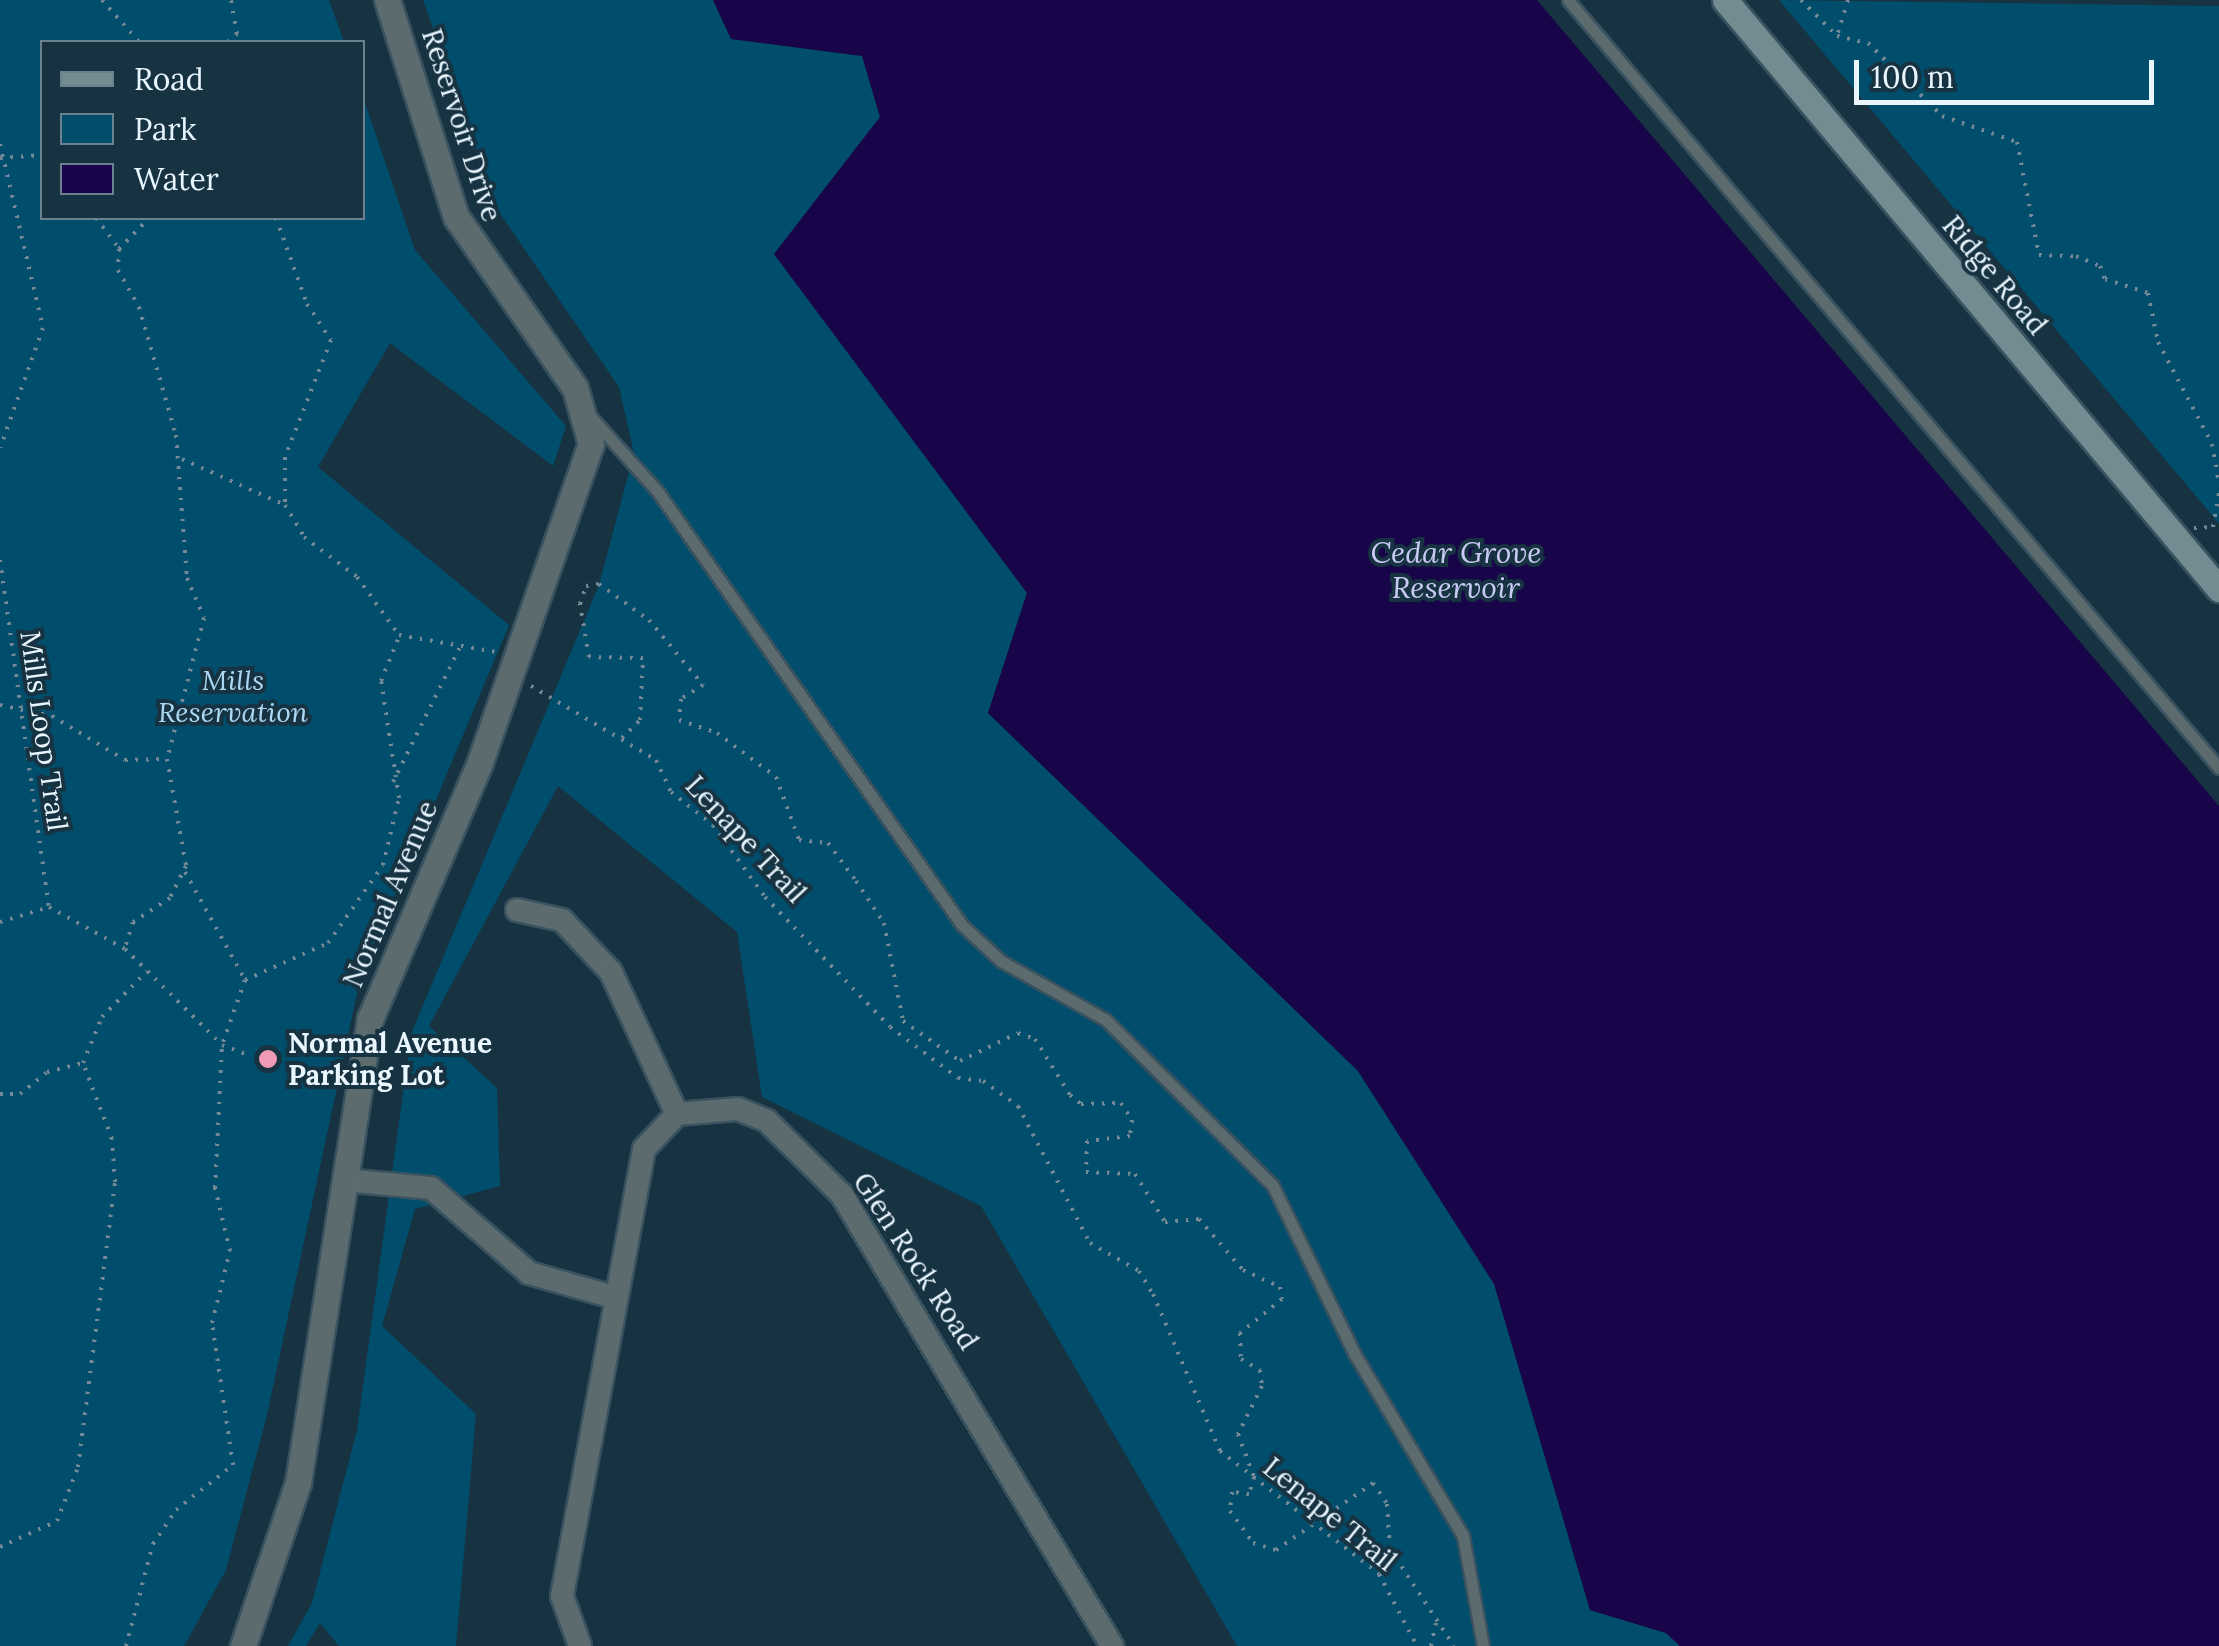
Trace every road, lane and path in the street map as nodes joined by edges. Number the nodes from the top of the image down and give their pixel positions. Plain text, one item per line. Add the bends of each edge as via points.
1 (102, 0) edge
2 (231, 0) edge
3 (386, 0) edge
4 (1568, 0) edge
5 (1725, 0) edge
6 (1801, 0) edge
7 (1848, 0) edge
8 (1837, 36) junction
9 (137, 40) edge
10 (230, 40) edge
11 (0, 144) edge
12 (40, 155) edge
13 (2, 158) edge
14 (97, 220) edge
15 (148, 220) edge
16 (277, 220) edge
17 (118, 249) junction
18 (587, 413) junction
19 (0, 448) edge
20 (182, 458) junction
21 (2219, 483) edge
22 (2219, 492) edge
23 (285, 505) junction
24 (2169, 528) junction
25 (0, 560) edge
26 (2219, 589) edge
27 (399, 635) junction
28 (460, 645) junction
29 (514, 669) junction
30 (0, 706) edge
31 (24, 706) junction
32 (622, 738) junction
33 (167, 759) junction
34 (2219, 768) edge
35 (394, 782) junction
36 (186, 866) junction
37 (49, 907) junction
38 (518, 910) dead end
39 (0, 922) edge
40 (125, 948) junction
41 (148, 970) junction
42 (245, 980) junction
43 (222, 1045) junction
44 (246, 1054) dead end
45 (83, 1063) junction
46 (0, 1094) edge
47 (676, 1114) junction
48 (344, 1180) junction
49 (613, 1297) junction
50 (1254, 1477) junction
51 (1311, 1521) junction
52 (0, 1548) edge
53 (1436, 1622) junction
54 (126, 1646) edge
55 (243, 1646) edge
56 (580, 1646) edge
57 (1112, 1646) edge
58 (1417, 1646) edge
59 (1431, 1646) edge
60 (1454, 1646) edge
61 (1483, 1646) edge

1 - 9 path
2 - 10 path via 237,34
3 - 18 street, Reservoir Drive via 456,217
4 - 34 lane
5 - 24 main road, Ridge Road
6 - 8 path
7 - 8 path
8 - 21 path via 1868,43 1942,116 2017,142 2039,255 2076,256 2100,266 2105,279 2148,293 2158,342 2212,444
11 - 13 path
12 - 13 path
13 - 19 path via 43,328
14 - 17 path
15 - 17 path
16 - 23 path via 306,304 331,340 285,457
17 - 20 path
18 - 29 street, Normal Avenue via 589,460
18 - 61 lane via 658,492 962,925 1001,961 1106,1020 1264,1174 1346,1338 1463,1536
20 - 23 path
20 - 33 path via 184,564 205,636
22 - 24 path via 2213,527
23 - 27 path
24 - 26 main road, Ridge Road
25 - 31 path, Mills Loop Trail
27 - 28 path, Lenape Trail
27 - 35 path via 381,680
28 - 29 path, Lenape Trail via 493,650
28 - 35 path
29 - 32 path, Lenape Trail
29 - 48 street, Normal Avenue via 384,975 355,1075
30 - 31 path
31 - 33 path via 124,760
31 - 37 path, Mills Loop Trail
32 - 50 path, Lenape Trail via 656,760 671,792 712,825 778,911 814,937 890,1027 958,1078 983,1082 1018,1106 1090,1243 1139,1271 1153,1294 1220,1451
32 - 50 path via 640,720 643,658 589,657 580,604 586,586 599,584 649,620 703,685 680,699 679,720 718,733 776,777 799,840 828,843 856,880 884,923 904,1021 960,1062 1018,1033 1035,1039 1070,1095 1081,1104 1121,1103 1132,1120 1130,1136 1087,1141 1086,1172 1135,1174 1165,1222 1199,1219 1243,1270 1280,1286 1282,1299 1238,1344 1262,1386 1238,1434
33 - 36 path
35 - 42 path via 396,830 359,910 307,958
36 - 40 path via 170,898 133,922
36 - 42 path via 190,891
37 - 39 path
37 - 40 path
38 - 47 street via 562,920 611,972
40 - 41 path
41 - 43 path
41 - 45 path via 102,1018
42 - 43 path
43 - 44 path
43 - 54 path via 215,1188 230,1250 212,1323 233,1465 176,1510 153,1544
45 - 46 path via 47,1072 20,1094
45 - 52 path via 112,1139 115,1182 78,1467 57,1521
47 - 49 street via 644,1149
47 - 57 street, Glen Rock Road via 738,1109 767,1121 842,1194
48 - 49 street via 431,1188 529,1274
48 - 55 street, Normal Avenue via 298,1484
49 - 56 street via 562,1596
50 - 51 path, Lenape Trail
50 - 51 path via 1249,1494 1228,1501 1253,1543 1276,1550
51 - 53 path via 1373,1483 1382,1488 1390,1549
51 - 58 path, Lenape Trail via 1380,1574
53 - 59 path
53 - 60 path

